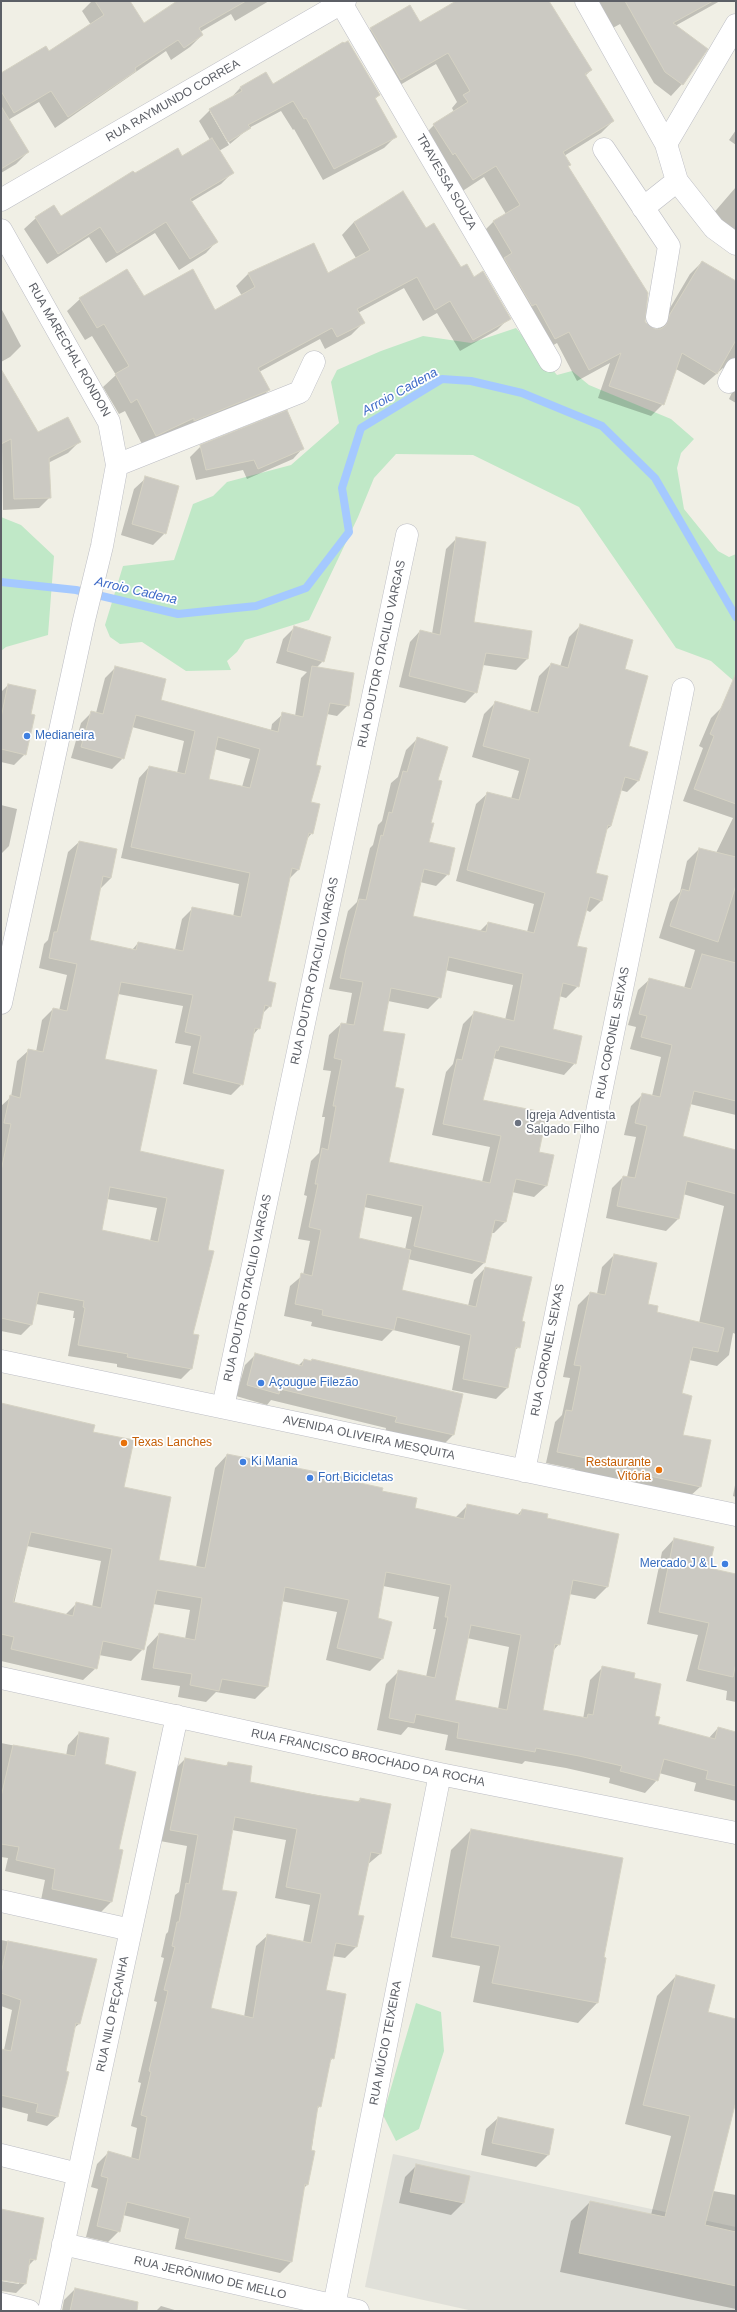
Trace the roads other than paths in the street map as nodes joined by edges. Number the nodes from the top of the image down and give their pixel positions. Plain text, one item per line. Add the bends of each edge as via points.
1 (586, 1) edge
2 (343, 2) edge
3 (736, 25) edge
4 (666, 144) junction
5 (604, 149) dead end
6 (677, 181) junction
7 (1, 200) edge
8 (643, 208) junction
9 (1, 230) edge
10 (736, 244) edge
11 (657, 317) dead end
12 (550, 361) dead end
13 (314, 362) dead end
14 (117, 466) junction
15 (408, 535) dead end
16 (683, 689) dead end
17 (1, 1003) edge
18 (1, 1361) edge
19 (223, 1407) junction
20 (524, 1471) junction
21 (736, 1515) edge
22 (1, 1678) edge
23 (177, 1716) junction
24 (440, 1774) junction
25 (736, 1833) edge
26 (1, 1901) edge
27 (131, 1930) junction
28 (1, 2155) edge
29 (78, 2174) junction
30 (63, 2244) junction
31 (1, 2304) edge
32 (335, 2308) edge
33 (29, 2311) edge
34 (49, 2311) edge
35 (358, 2311) edge

1 - 4 street
2 - 7 street, RUA RAYMUNDO CORREA
2 - 12 street, TRAVESSA SOUZA
3 - 4 street
4 - 6 street
5 - 8 street
6 - 8 street
6 - 10 street via 714,228
8 - 11 street via 669,246
9 - 14 street, RUA MARECHAL RONDON via 110,422
13 - 14 street via 300,392
14 - 17 street, RUA MARECHAL RONDON via 102,546
15 - 19 street, RUA DOUTOR OTACILIO VARGAS
16 - 20 street, RUA CORONEL SEIXAS
18 - 19 street, AVENIDA OLIVEIRA MESQUITA
19 - 20 street, AVENIDA OLIVEIRA MESQUITA
20 - 21 street, AVENIDA OLIVEIRA MESQUITA
22 - 23 street, RUA FRANCISCO BROCHADO DA ROCHA
23 - 24 street, RUA FRANCISCO BROCHADO DA ROCHA
23 - 27 street, RUA NILO PEÇANHA
24 - 25 street, RUA FRANCISCO BROCHADO DA ROCHA
24 - 32 street, RUA MÚCIO TEIXEIRA
26 - 27 street
27 - 29 street, RUA NILO PEÇANHA
28 - 29 street
29 - 30 street, RUA NILO PEÇANHA
30 - 32 street, RUA JERÔNIMO DE MELLO
30 - 34 street, RUA NILO PEÇANHA
31 - 33 street
32 - 35 street, RUA JERÔNIMO DE MELLO

